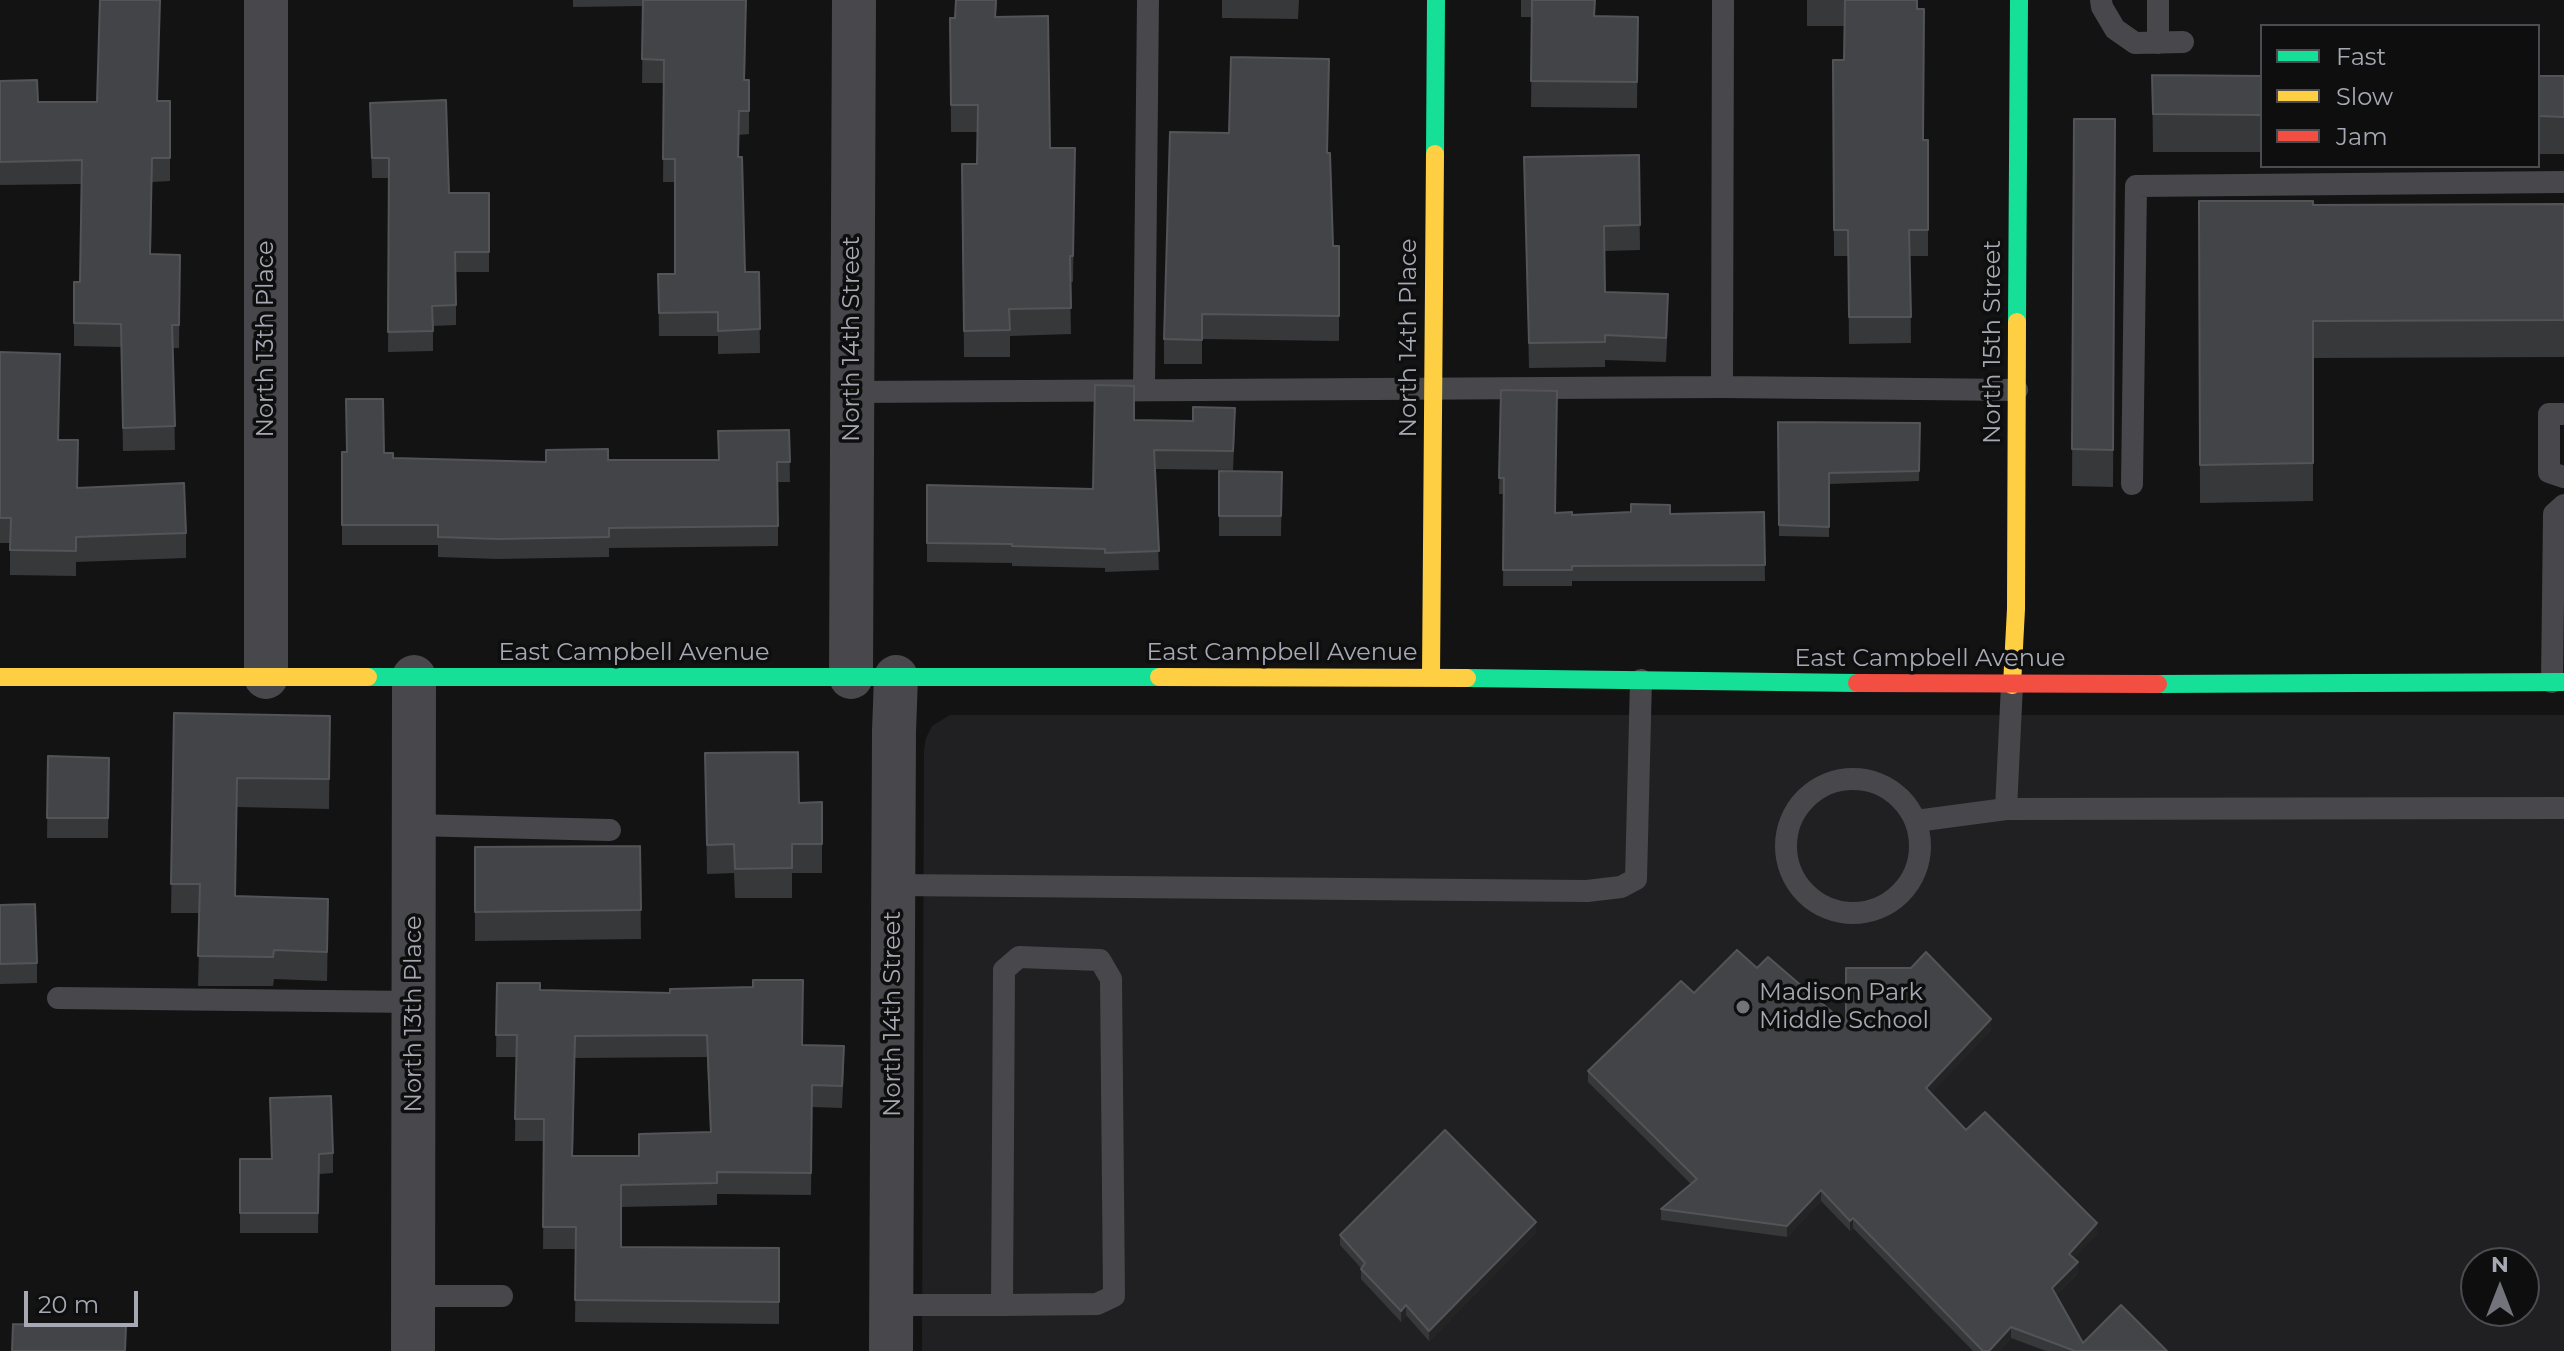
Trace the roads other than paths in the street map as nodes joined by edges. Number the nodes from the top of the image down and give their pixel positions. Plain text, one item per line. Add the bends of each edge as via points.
1 (266, 0) edge
2 (854, 0) edge
3 (1148, 0) edge
4 (1436, 0) edge
5 (1723, 0) edge
6 (2019, 0) edge
7 (2101, 0) edge
8 (2158, 0) edge
9 (2183, 42) dead end
10 (2158, 43) junction
11 (2564, 182) edge
12 (1722, 387) junction
13 (1144, 388) junction
14 (1433, 388) junction
15 (2017, 390) junction
16 (851, 392) junction
17 (2564, 414) edge
18 (2564, 477) edge
19 (2132, 484) dead end
20 (2564, 505) edge
21 (0, 677) edge
22 (266, 677) junction
23 (414, 677) junction
24 (851, 677) junction
25 (896, 677) junction
26 (1431, 677) junction
27 (1641, 680) junction
28 (2558, 682) edge
29 (2012, 685) junction
30 (2564, 808) edge
31 (2006, 809) junction
32 (1916, 821) junction
33 (414, 825) junction
34 (610, 830) dead end
35 (893, 885) junction
36 (58, 998) dead end
37 (414, 1002) junction
38 (413, 1296) junction
39 (502, 1296) dead end
40 (891, 1305) junction
41 (1002, 1305) junction
42 (413, 1351) edge
43 (891, 1351) edge

1 - 22 street, North 13th Place
2 - 16 street, North 14th Street
3 - 13 lane
4 - 14 street, North 14th Place
5 - 12 lane
6 - 15 street, North 15th Street
7 - 10 lane via 2115,29 2135,43
8 - 10 lane
9 - 10 lane
11 - 19 lane via 2136,186
12 - 14 lane
12 - 15 lane
13 - 14 lane
13 - 16 lane
14 - 26 street, North 14th Place
15 - 29 street, North 15th Street
16 - 24 street, North 14th Street
17 - 18 lane via 2549,414 2549,472
20 - 28 lane via 2554,514
21 - 22 street, East Campbell Avenue
22 - 23 street, East Campbell Avenue
23 - 24 street, East Campbell Avenue
23 - 33 street, North 13th Place
24 - 25 street, East Campbell Avenue
25 - 26 street, East Campbell Avenue
25 - 35 street, North 14th Street
26 - 27 street, East Campbell Avenue
27 - 29 street, East Campbell Avenue
27 - 35 lane via 1636,879 1621,887 1587,891
28 - 29 street, East Campbell Avenue
29 - 31 lane
30 - 31 lane
31 - 32 lane
32 - 32 lane via 1921,842 1918,865 1893,901 1873,911 1830,909 1796,882 1786,840 1792,819 1821,787 1864,780 1904,802
33 - 34 lane
33 - 37 street, North 13th Place
35 - 40 street, North 14th Street
36 - 37 lane
37 - 38 street, North 13th Place
38 - 39 lane
38 - 42 street, North 13th Place
40 - 41 lane
40 - 43 street, North 14th Street
41 - 41 lane via 1097,1304 1114,1296 1111,979 1100,960 1019,957 1004,970

